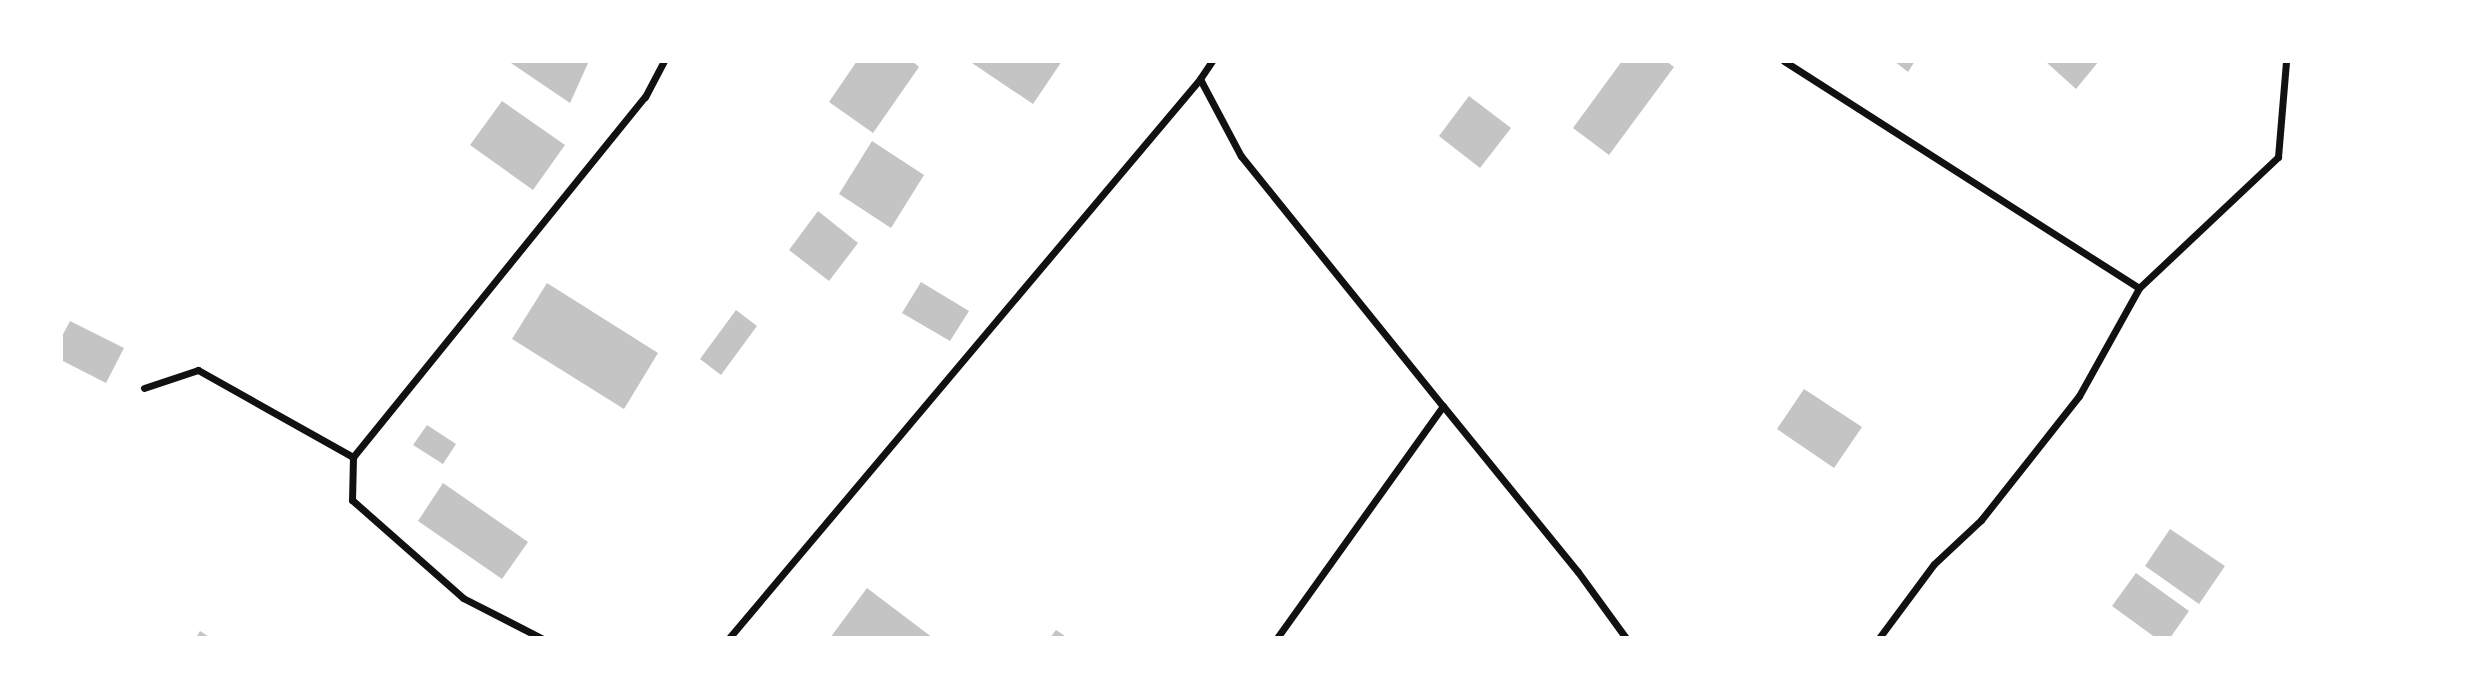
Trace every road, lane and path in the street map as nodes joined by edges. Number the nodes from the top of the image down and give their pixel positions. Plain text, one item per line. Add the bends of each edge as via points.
1 (664, 61) edge
2 (1212, 61) edge
3 (1784, 61) edge
4 (2286, 61) edge
5 (1200, 79) junction
6 (2139, 288) junction
7 (144, 388) dead end
8 (1443, 406) junction
9 (353, 457) junction
10 (541, 638) edge
11 (729, 638) edge
12 (1277, 638) edge
13 (1626, 638) edge
14 (1879, 638) edge

1 - 9 street via 645,97
2 - 5 street
3 - 6 street
4 - 6 street via 2278,157
5 - 8 street via 1241,156
5 - 11 street
6 - 14 street via 2079,396 1981,520 1934,564
7 - 9 street via 198,370
8 - 12 street
8 - 13 street
9 - 10 street via 352,500 463,598

